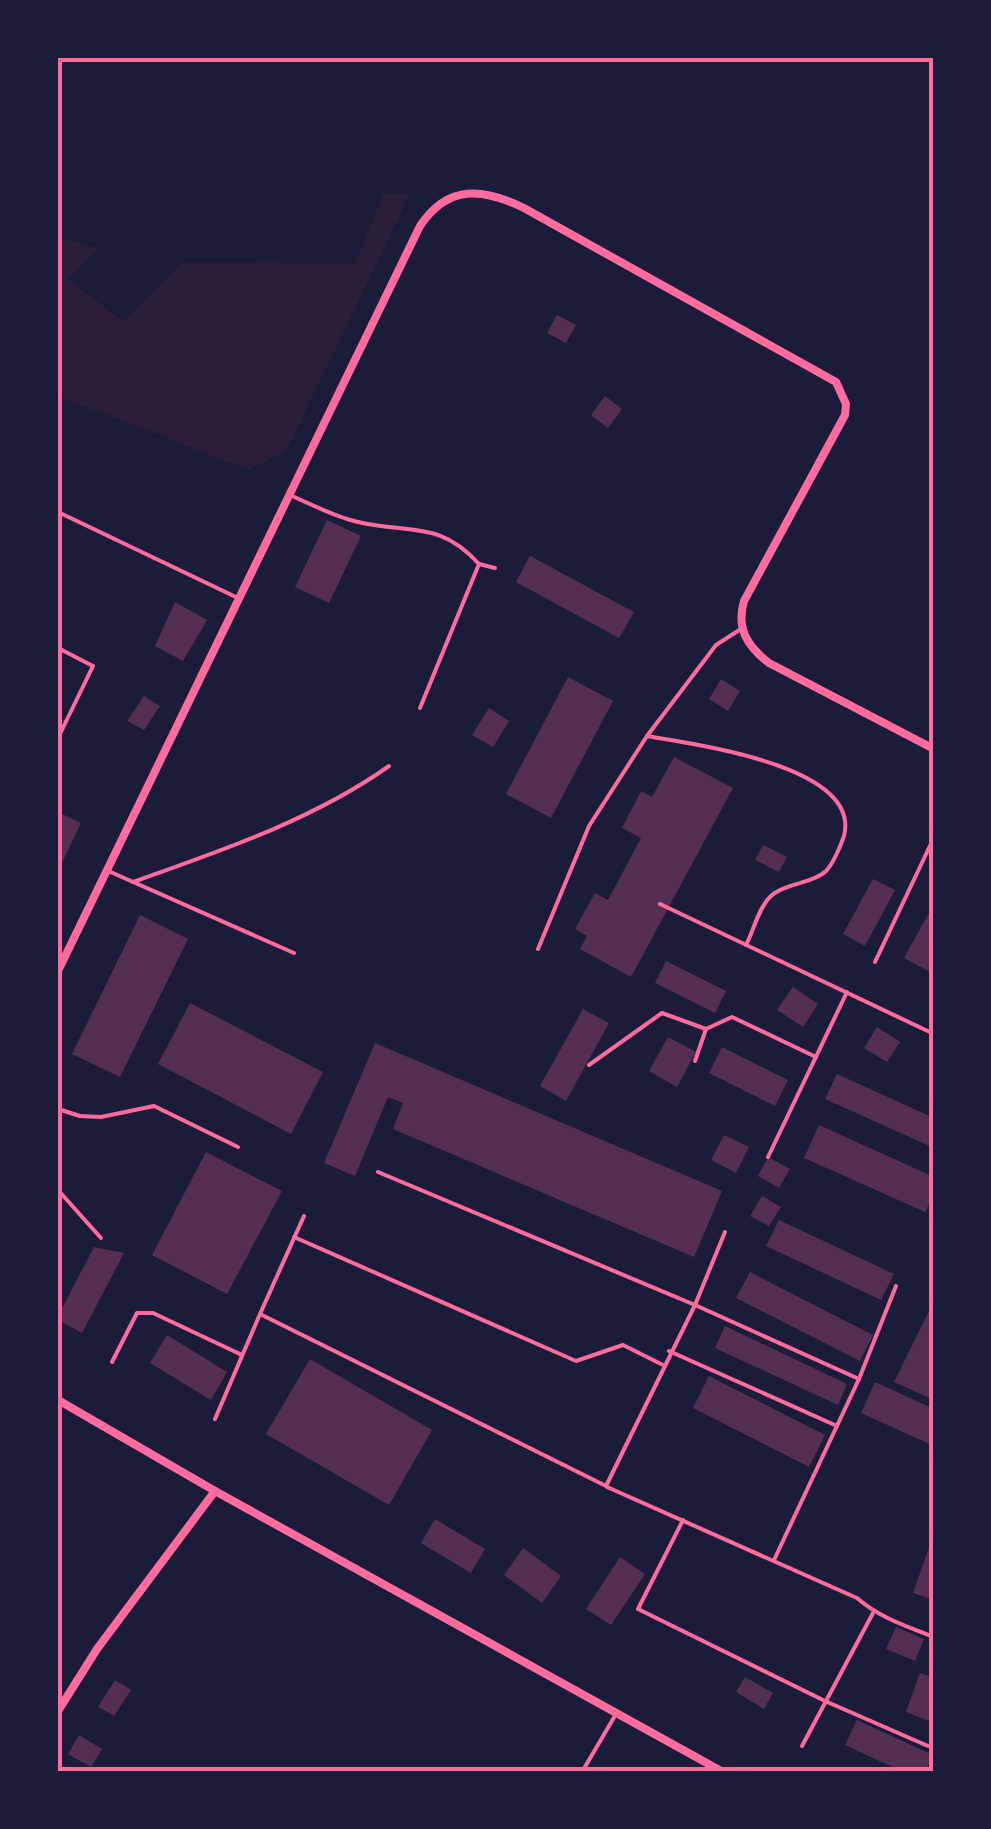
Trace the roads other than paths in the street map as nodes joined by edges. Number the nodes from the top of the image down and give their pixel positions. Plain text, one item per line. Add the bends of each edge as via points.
1 (288, 495) junction
2 (58, 512) edge
3 (479, 564) junction
4 (496, 568) dead end
5 (238, 598) junction
6 (742, 629) junction
7 (58, 648) edge
8 (420, 708) dead end
9 (648, 736) junction
10 (58, 738) edge
11 (934, 749) edge
12 (389, 766) dead end
13 (934, 838) edge
14 (931, 851) edge
15 (106, 870) junction
16 (132, 882) junction
17 (660, 904) dead end
18 (746, 945) junction
19 (538, 949) dead end
20 (294, 953) dead end
21 (875, 962) dead end
22 (58, 970) edge
23 (846, 992) junction
24 (706, 1028) junction
25 (934, 1034) edge
26 (816, 1057) junction
27 (695, 1061) dead end
28 (589, 1065) dead end
29 (59, 1109) edge
30 (58, 1136) edge
31 (238, 1147) dead end
32 (768, 1157) dead end
33 (378, 1172) dead end
34 (58, 1190) edge
35 (304, 1216) dead end
36 (725, 1232) dead end
37 (294, 1237) junction
38 (101, 1238) dead end
39 (896, 1286) dead end
40 (694, 1305) junction
41 (260, 1314) junction
42 (670, 1351) junction
43 (242, 1355) junction
44 (112, 1362) dead end
45 (662, 1365) junction
46 (859, 1379) junction
47 (58, 1400) edge
48 (215, 1418) dead end
49 (837, 1426) junction
50 (606, 1486) junction
51 (215, 1492) junction
52 (683, 1520) junction
53 (774, 1560) junction
54 (874, 1612) junction
55 (934, 1637) edge
56 (825, 1701) junction
57 (58, 1711) edge
58 (616, 1714) junction
59 (802, 1746) dead end
60 (928, 1746) dead end
61 (582, 1772) edge
62 (723, 1772) edge

1 - 3 lane via 362,523 438,533
1 - 5 street
1 - 6 street via 430,210 465,193 504,198 836,382 842,392 840,428 744,602
2 - 5 lane
3 - 4 lane
3 - 8 lane
5 - 15 street
6 - 9 lane via 716,645
6 - 11 street via 769,663
7 - 10 lane via 93,666
9 - 18 lane via 772,762 811,781 842,815 843,839 827,870 770,896
9 - 19 lane via 589,826
12 - 16 lane via 302,814
13 - 14 lane
14 - 21 lane
15 - 16 lane
15 - 22 street
16 - 20 lane
17 - 18 lane
18 - 23 lane
23 - 25 lane
23 - 26 lane
24 - 26 lane via 732,1018
24 - 27 lane
24 - 28 lane via 662,1014
26 - 32 lane
29 - 30 lane
29 - 31 lane via 101,1117 154,1106
33 - 40 lane
34 - 38 lane
35 - 37 lane
36 - 40 lane
37 - 41 lane
37 - 45 lane via 576,1361 624,1346
39 - 46 lane
40 - 42 lane
40 - 46 lane
41 - 43 lane
41 - 50 lane
42 - 45 lane
42 - 49 lane
43 - 44 lane via 153,1312 137,1314
43 - 48 lane
45 - 50 lane
46 - 49 lane
47 - 51 street
49 - 53 lane
50 - 52 lane
51 - 57 street
51 - 58 street
52 - 53 lane
52 - 56 lane via 638,1609
53 - 54 lane
54 - 55 lane
54 - 56 lane
56 - 59 lane
56 - 60 lane
58 - 61 lane
58 - 62 street

